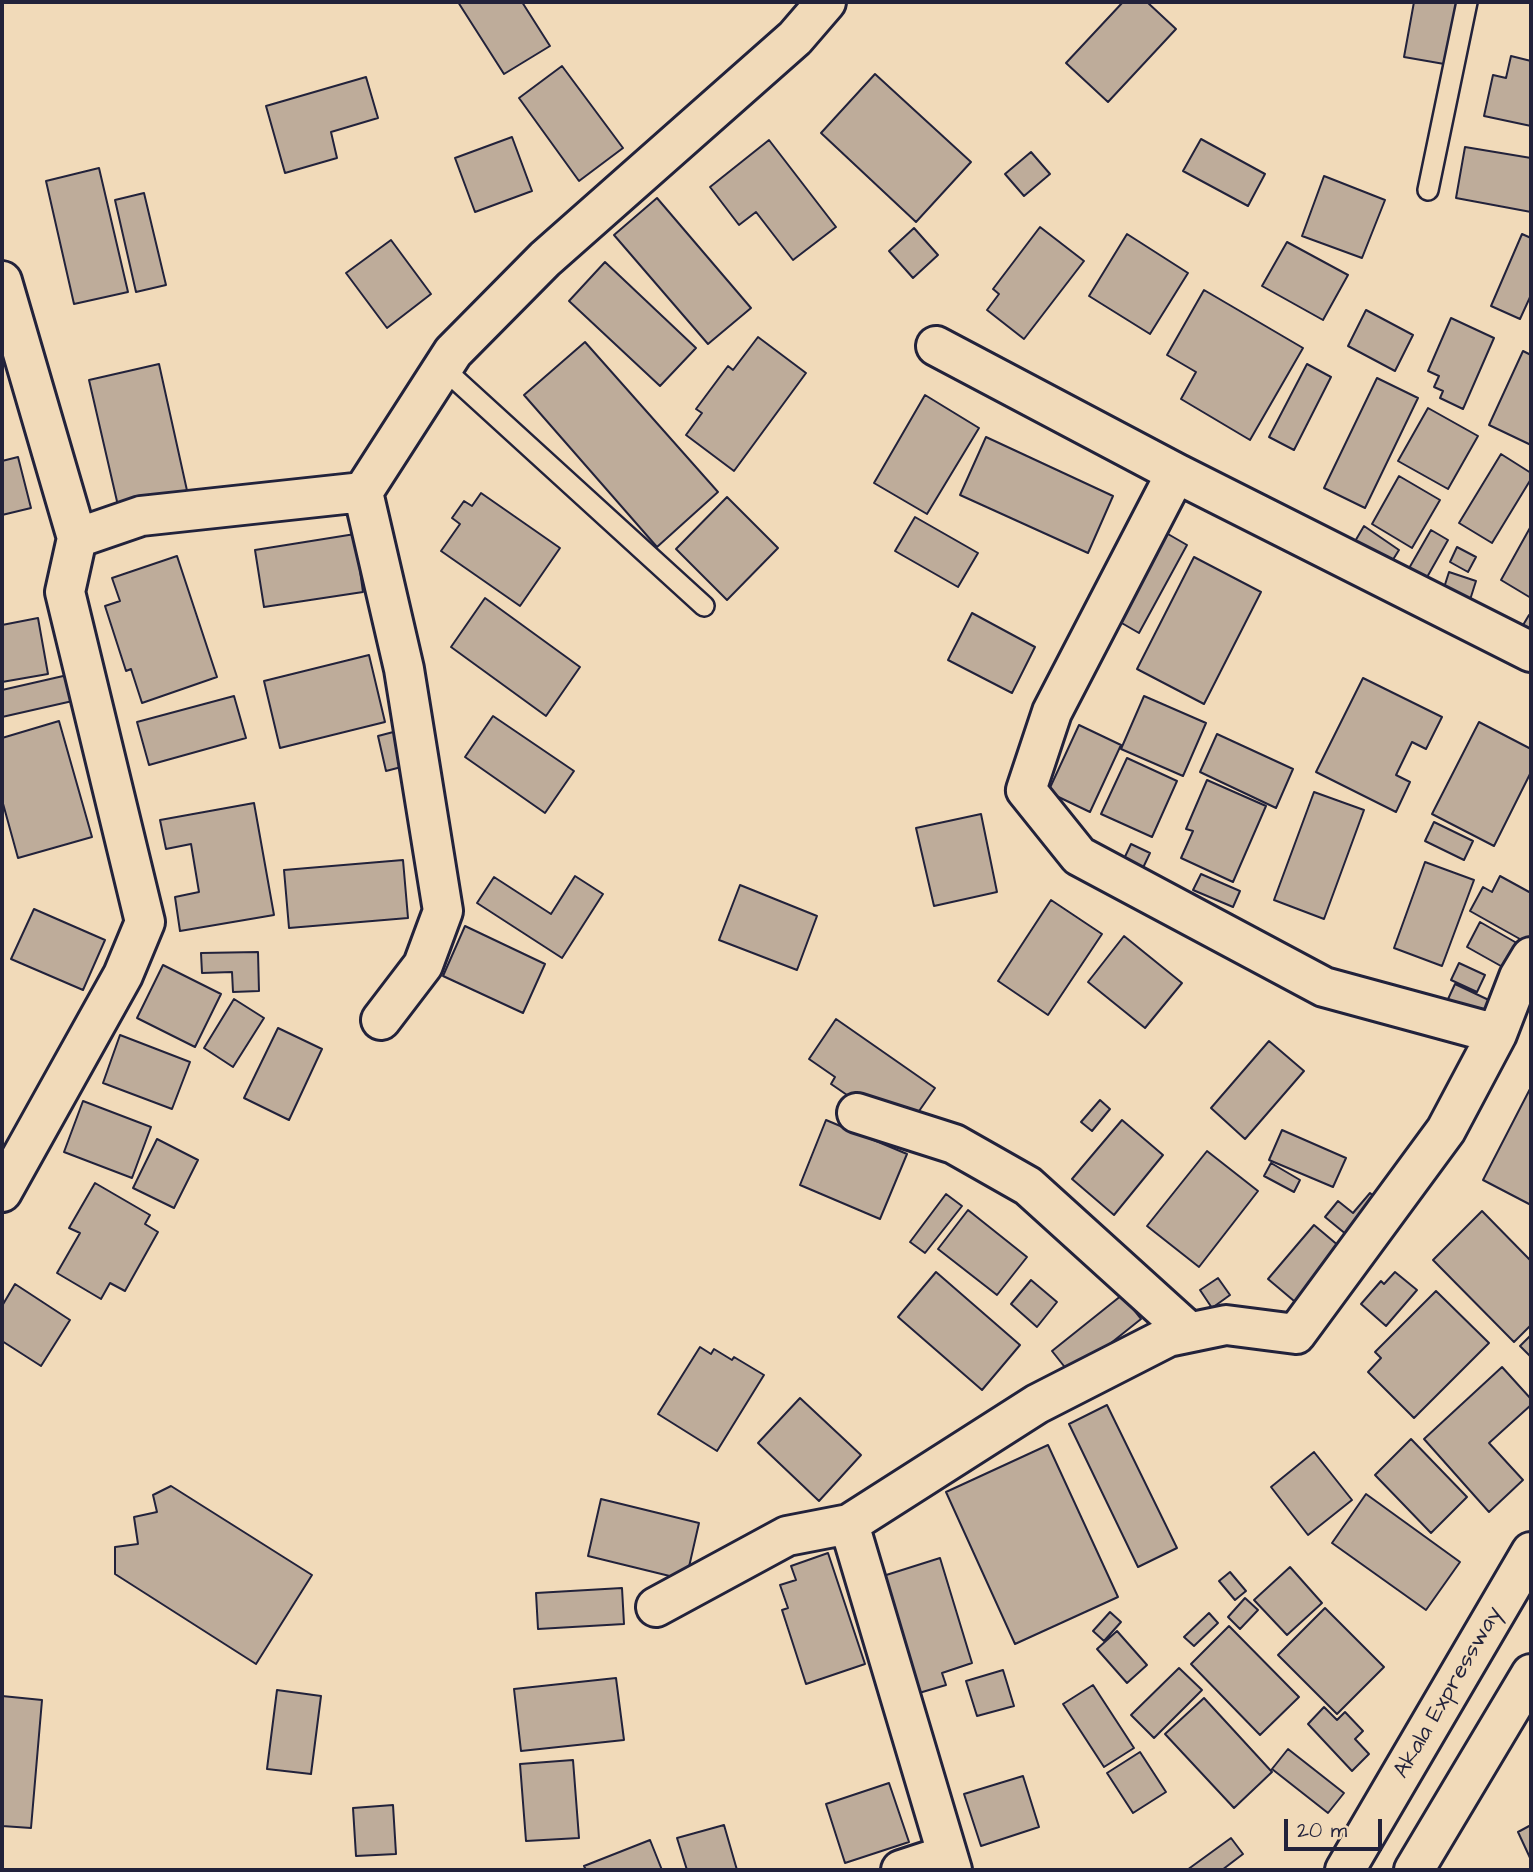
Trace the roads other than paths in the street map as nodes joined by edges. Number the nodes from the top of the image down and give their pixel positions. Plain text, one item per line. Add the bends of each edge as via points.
1 (826, 2) edge
2 (1467, 2) edge
3 (1428, 190) dead end
4 (2, 281) edge
5 (936, 346) dead end
6 (443, 368) junction
7 (1176, 473) junction
8 (363, 492) junction
9 (77, 538) junction
10 (704, 606) dead end
11 (1531, 652) edge
12 (1527, 974) edge
13 (381, 1020) dead end
14 (1497, 1034) junction
15 (857, 1113) dead end
16 (2, 1192) edge
17 (1188, 1331) junction
18 (849, 1524) junction
19 (1531, 1552) edge
20 (656, 1607) dead end
21 (1531, 1674) edge
22 (950, 1862) edge
23 (901, 1870) edge
24 (1345, 1870) edge
25 (1414, 1870) edge

1 - 6 street via 795,38 545,259 453,352
2 - 3 lane
4 - 9 street
5 - 7 street
6 - 8 street
6 - 10 lane
7 - 11 street
7 - 14 street via 1052,712 1026,790 1079,856 1324,987
8 - 9 street via 141,516
8 - 13 street via 404,669 443,911 423,965
9 - 16 street via 65,592 145,922 124,975
12 - 14 street
14 - 17 street via 1446,1130 1296,1334 1226,1325
15 - 17 street via 954,1144 1028,1186
17 - 18 street via 1037,1404
18 - 20 street via 787,1536
18 - 22 street
19 - 24 street, Akala Expressway
21 - 25 street
22 - 23 street

